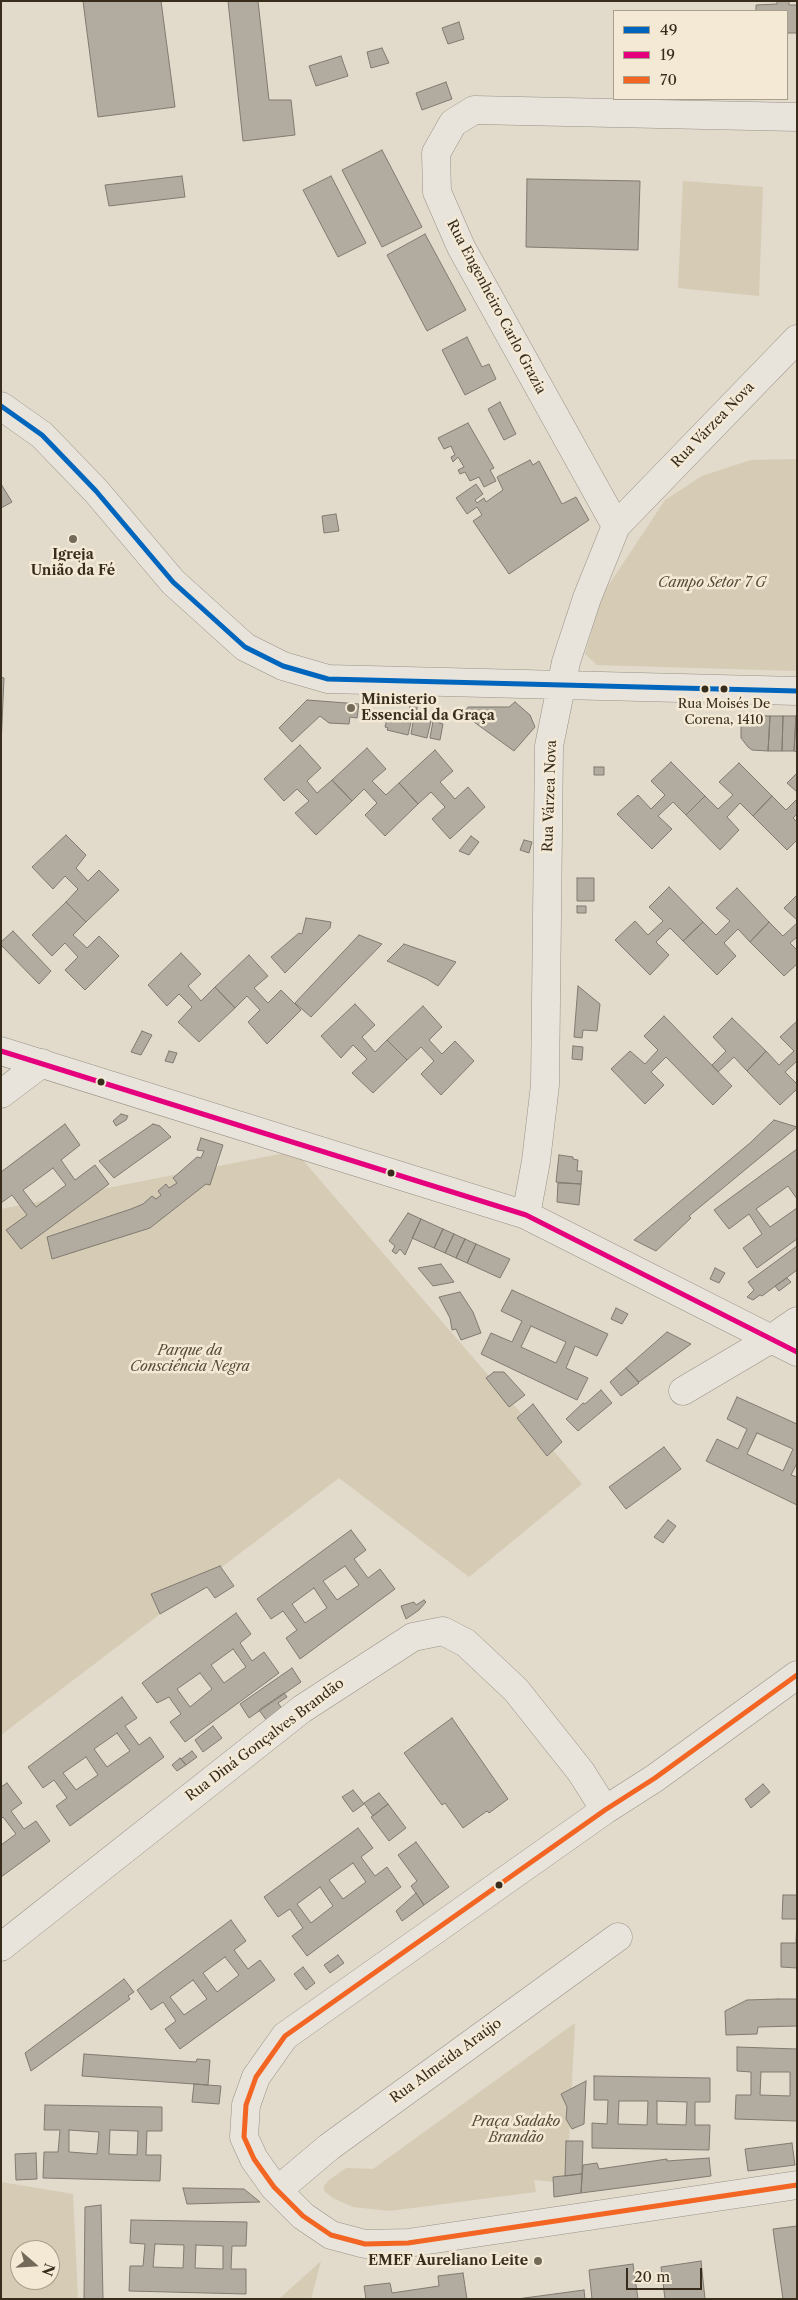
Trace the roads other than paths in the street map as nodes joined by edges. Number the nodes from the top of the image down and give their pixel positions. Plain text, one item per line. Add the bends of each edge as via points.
1 (797, 117) edge
2 (797, 339) edge
3 (1, 406) edge
4 (616, 526) junction
5 (560, 686) junction
6 (797, 691) edge
7 (1, 1051) edge
8 (42, 1064) junction
9 (1, 1094) edge
10 (526, 1215) junction
11 (797, 1321) edge
12 (772, 1339) junction
13 (797, 1352) edge
14 (684, 1391) dead end
15 (797, 1675) edge
16 (605, 1810) junction
17 (618, 1937) dead end
18 (1, 1948) edge
19 (797, 2186) edge
20 (278, 2190) junction

1 - 4 street, Rua Engenheiro Carlo Grazia via 474,110 453,123 436,153 437,192 461,247
2 - 4 street, Rua Várzea Nova
3 - 5 street via 49,442 96,491 173,582 245,647 283,666 328,679
4 - 5 street, Rua Várzea Nova via 587,598
5 - 6 street
5 - 10 street, Rua Várzea Nova via 549,746 545,1086
7 - 8 street
8 - 9 street
8 - 10 street
10 - 12 street
11 - 12 street
12 - 13 street
12 - 14 street
15 - 16 street via 655,1778
16 - 18 street, Rua Diná Gonçalves Brandão via 581,1772 516,1690 466,1643 443,1631 413,1637 302,1709
16 - 20 street via 285,2036 256,2076 246,2105 244,2137 254,2159
17 - 20 street, Rua Almeida Araújo via 336,2141
19 - 20 street via 408,2243 365,2244 331,2234 303,2216

